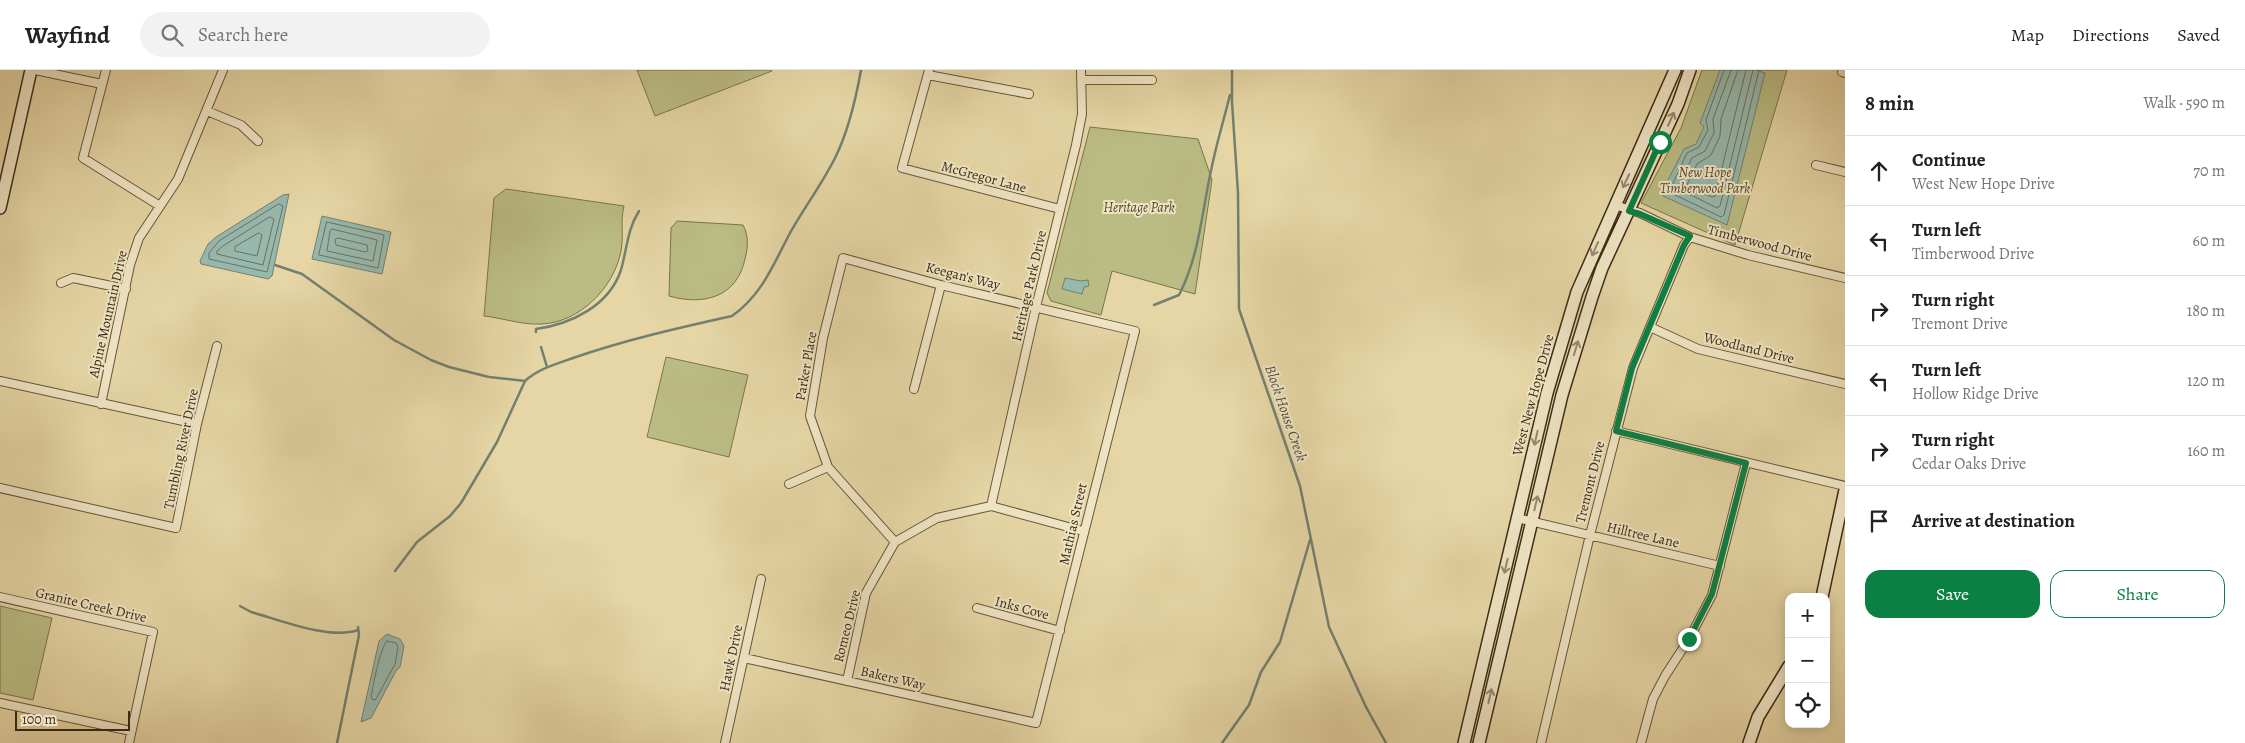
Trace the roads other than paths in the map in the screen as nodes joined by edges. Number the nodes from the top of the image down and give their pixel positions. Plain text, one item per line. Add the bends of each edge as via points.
1 (31, 70) edge
2 (35, 70) edge
3 (106, 70) edge
4 (223, 70) edge
5 (1081, 70) edge
6 (1675, 70) edge
7 (1690, 70) edge
8 (928, 73) edge
9 (1083, 80) junction
10 (1152, 80) dead end
11 (102, 84) junction
12 (1029, 94) dead end
13 (207, 111) junction
14 (258, 141) dead end
15 (1816, 166) dead end
16 (4, 168) edge
17 (1845, 172) edge
18 (1615, 205) junction
19 (160, 206) junction
20 (0, 208) edge
21 (1060, 209) junction
22 (1629, 211) junction
23 (1690, 236) junction
24 (843, 258) joint
25 (1845, 278) edge
26 (61, 282) dead end
27 (941, 285) junction
28 (126, 289) junction
29 (1036, 307) junction
30 (1650, 327) junction
31 (1135, 331) joint
32 (217, 346) dead end
33 (0, 381) edge
34 (1845, 384) edge
35 (914, 389) dead end
36 (101, 404) junction
37 (198, 424) junction
38 (1616, 431) junction
39 (1746, 463) junction
40 (828, 467) junction
41 (790, 484) dead end
42 (1845, 486) edge
43 (0, 488) edge
44 (1845, 490) edge
45 (991, 506) junction
46 (1517, 518) junction
47 (1532, 521) junction
48 (1083, 531) junction
49 (1590, 535) junction
50 (895, 542) junction
51 (1720, 566) junction
52 (761, 579) dead end
53 (1823, 593) edge
54 (0, 597) edge
55 (977, 608) dead end
56 (1060, 631) junction
57 (744, 658) junction
58 (1785, 673) edge
59 (847, 681) junction
60 (0, 703) edge
61 (1036, 723) joint
62 (131, 732) junction
63 (129, 743) edge
64 (725, 743) edge
65 (1464, 743) edge
66 (1479, 743) edge
67 (1541, 743) edge
68 (1641, 743) edge
69 (1749, 743) edge

1 - 16 main road
2 - 11 street
3 - 11 street
4 - 13 street, Alpine Mountain Drive
5 - 9 street, Heritage Park Drive
6 -> 18 main road, West New Hope Drive
22 -> 7 main road, West New Hope Drive
8 - 12 street
8 - 21 street, McGregor Lane via 902,168
9 - 10 street
9 - 21 street, Heritage Park Drive via 1078,138
11 - 19 street via 83,158
13 - 14 street via 241,125
13 - 19 street, Alpine Mountain Drive via 178,180
15 - 17 street
16 - 20 main road
18 - 22 street, Timberwood Drive
18 -> 46 main road, West New Hope Drive via 1577,292 1547,394
19 - 28 street, Alpine Mountain Drive via 139,238
21 - 29 street, Heritage Park Drive
22 - 23 street, Timberwood Drive
47 -> 22 main road, West New Hope Drive via 1562,395 1592,297
23 - 25 street, Timberwood Drive via 1748,255
23 - 30 street, Tremont Drive
24 - 27 street, Keegan's Way
24 - 40 street, Parker Place via 823,338 810,416
26 - 28 street via 73,278
27 - 29 street, Keegan's Way
27 - 35 street
28 - 36 street, Alpine Mountain Drive
29 - 31 street, Keegan's Way
29 - 45 street, Heritage Park Drive
30 - 34 street, Woodland Drive via 1698,349
30 - 38 street, Tremont Drive via 1632,368
31 - 48 street, Mathias Street
32 - 37 street, Tumbling River Drive
33 - 36 street
36 - 37 street
37 - 43 street, Tumbling River Drive via 176,528
38 - 39 street
38 - 49 street, Tremont Drive
39 - 42 street
39 - 51 street
40 - 41 street
40 - 50 street, Parker Place
44 - 53 main road
45 - 48 street
45 - 50 street via 936,518
46 - 47 street, Hilltree Lane
46 -> 65 main road, West New Hope Drive
47 - 49 street, Hilltree Lane
66 -> 47 main road, West New Hope Drive
48 - 56 street, Mathias Street
49 - 51 street, Hilltree Lane
49 - 67 street, Tremont Drive
50 - 59 street, Romeo Drive via 866,593
51 - 68 street via 1712,594 1653,699
52 - 57 street, Hawk Drive
54 - 62 street, Granite Creek Drive via 153,632
55 - 56 street, Inks Cove
56 - 61 street, Mathias Street
57 - 59 street, Bakers Way
57 - 64 street, Hawk Drive
58 - 69 main road via 1758,717
59 - 61 street, Bakers Way
60 - 62 street
62 - 63 street, Granite Creek Drive

